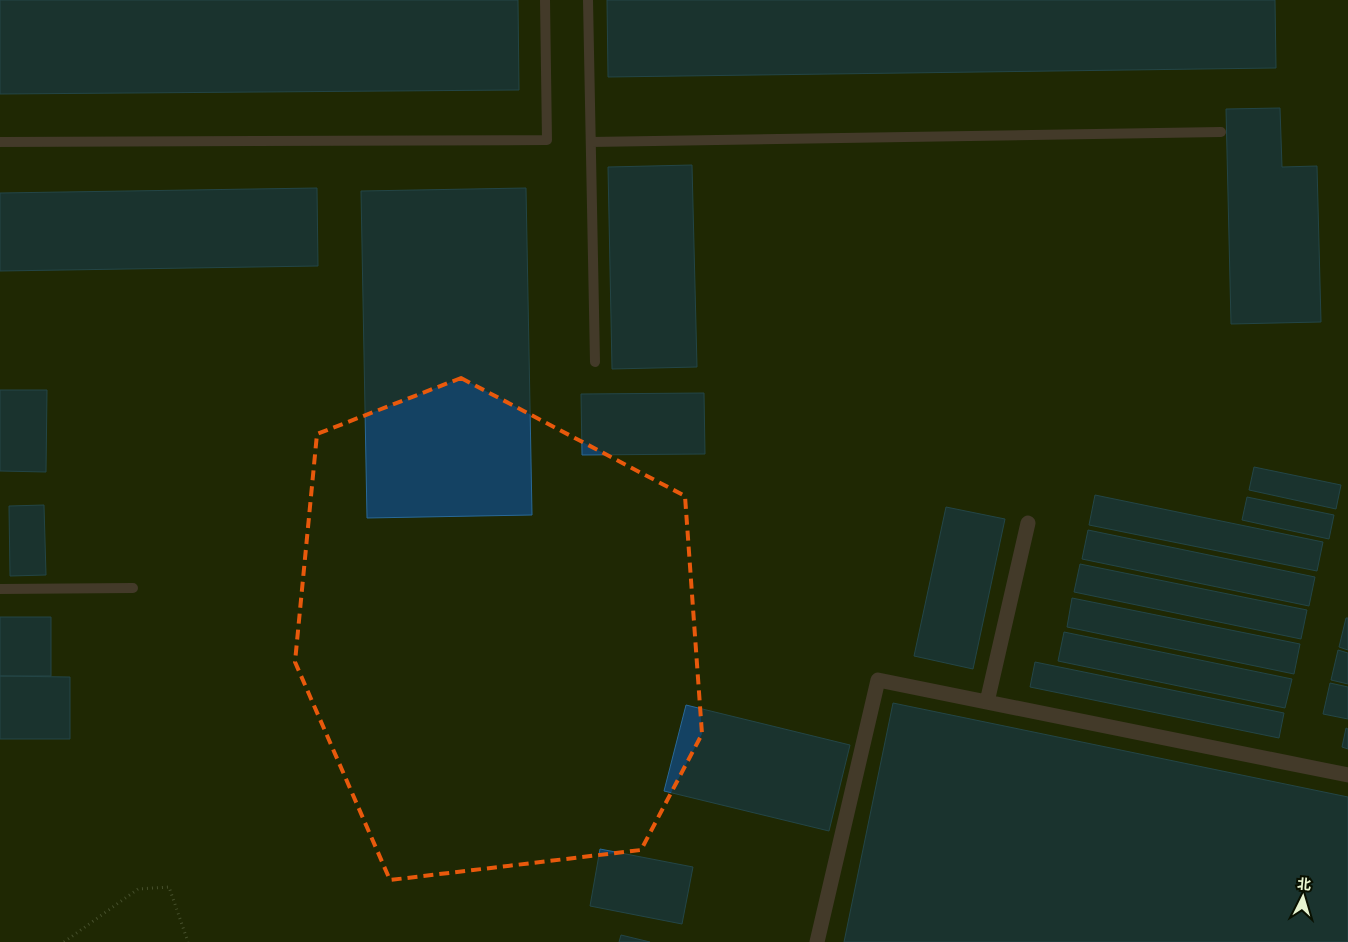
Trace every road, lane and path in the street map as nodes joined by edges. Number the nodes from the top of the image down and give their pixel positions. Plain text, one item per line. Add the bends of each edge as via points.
1 (545, 0) edge
2 (588, 0) edge
3 (1221, 132) dead end
4 (0, 142) edge
5 (591, 142) junction
6 (595, 362) dead end
7 (1028, 523) dead end
8 (133, 588) dead end
9 (0, 589) edge
10 (987, 702) junction
11 (1348, 775) edge
12 (64, 942) edge
13 (188, 942) edge
14 (817, 942) edge

1 - 4 lane via 547,140
2 - 5 lane
3 - 5 lane
5 - 6 lane
7 - 10 street
8 - 9 lane
10 - 11 street
10 - 14 street via 878,680
12 - 13 path via 138,889 169,887

